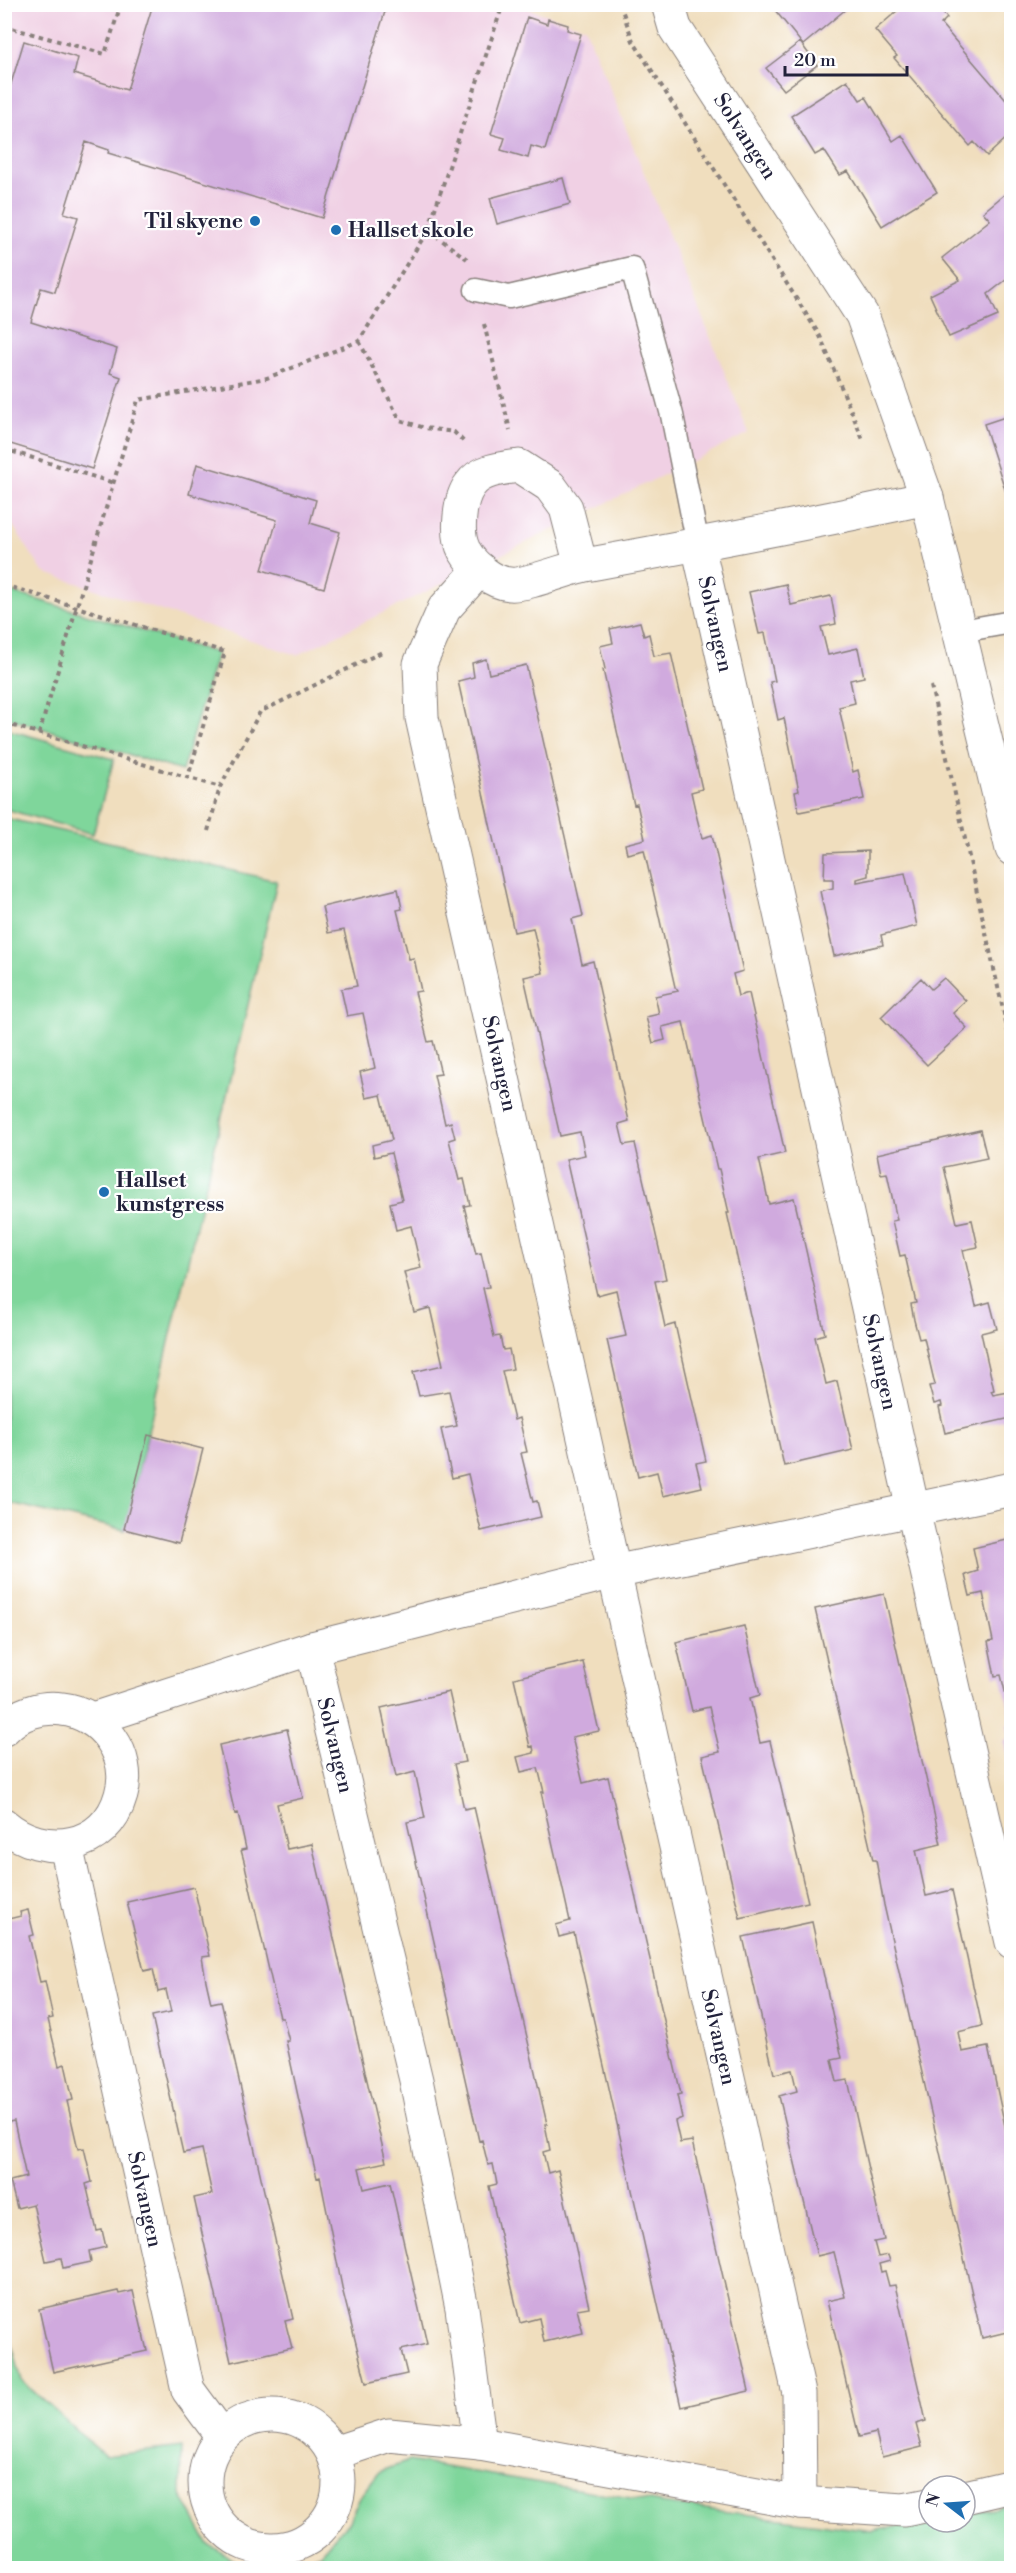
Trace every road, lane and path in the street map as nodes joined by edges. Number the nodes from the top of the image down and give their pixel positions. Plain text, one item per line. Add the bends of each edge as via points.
1 (121, 4) edge
2 (503, 4) edge
3 (668, 4) edge
4 (4, 26) edge
5 (428, 230) junction
6 (476, 290) junction
7 (359, 341) junction
8 (4, 449) edge
9 (506, 468) junction
10 (114, 483) junction
11 (927, 498) junction
12 (698, 545) junction
13 (581, 566) junction
14 (480, 569) junction
15 (4, 585) edge
16 (77, 607) junction
17 (1011, 622) edge
18 (961, 631) junction
19 (386, 650) dead end
20 (4, 723) edge
21 (39, 734) junction
22 (188, 777) junction
23 (220, 787) junction
24 (208, 831) dead end
25 (1011, 849) edge
26 (1011, 1489) edge
27 (913, 1510) junction
28 (614, 1572) junction
29 (312, 1648) junction
30 (93, 1719) junction
31 (4, 1729) edge
32 (4, 1824) edge
33 (66, 1846) junction
34 (1011, 1942) edge
35 (222, 2436) junction
36 (480, 2444) junction
37 (334, 2453) junction
38 (1011, 2486) edge
39 (977, 2494) edge
40 (800, 2503) junction
41 (917, 2507) edge

1 - 4 path via 105,54
2 - 5 path
3 - 11 street, Solvangen via 675,28 862,315
5 - 6 path via 468,260
5 - 7 path
6 - 9 path
6 - 12 lane via 509,297 632,268 672,415
7 - 9 path via 400,420 454,432
7 - 10 path via 267,378 138,400
8 - 10 path
9 - 13 street via 550,486 566,508
9 - 14 street, Solvangen via 470,484 459,513 463,549
10 - 16 path
11 - 12 street, Solvangen
11 - 18 street, Solvangen
12 - 13 street, Solvangen
12 - 27 street, Solvangen
13 - 14 street, Solvangen via 512,585 495,580
14 - 28 street, Solvangen via 444,609 420,664 422,718
15 - 16 path
16 - 21 path
16 - 22 path via 225,652
17 - 18 lane
18 - 25 street, Solvangen
19 - 23 path via 260,712
20 - 21 path
21 - 22 path
22 - 23 path
23 - 24 path
26 - 27 street
27 - 28 street
27 - 34 street, Solvangen
28 - 29 street
28 - 40 street, Solvangen via 800,2393
29 - 30 street
29 - 36 street, Solvangen via 416,2080 462,2308
30 - 31 street via 73,1710 51,1707 30,1712
30 - 33 street via 109,1734 119,1752 124,1773 121,1795 113,1814 99,1830
32 - 33 street via 17,1836 37,1844
33 - 35 street, Solvangen via 188,2390
35 - 37 street via 239,2422 261,2415 282,2415 303,2421 321,2435
35 - 37 street via 210,2455 205,2477 207,2499 216,2519 231,2535 262,2548 296,2545 330,2517 338,2497 339,2474
36 - 37 street via 389,2435
36 - 40 street
38 - 39 street
40 - 41 street via 904,2510

